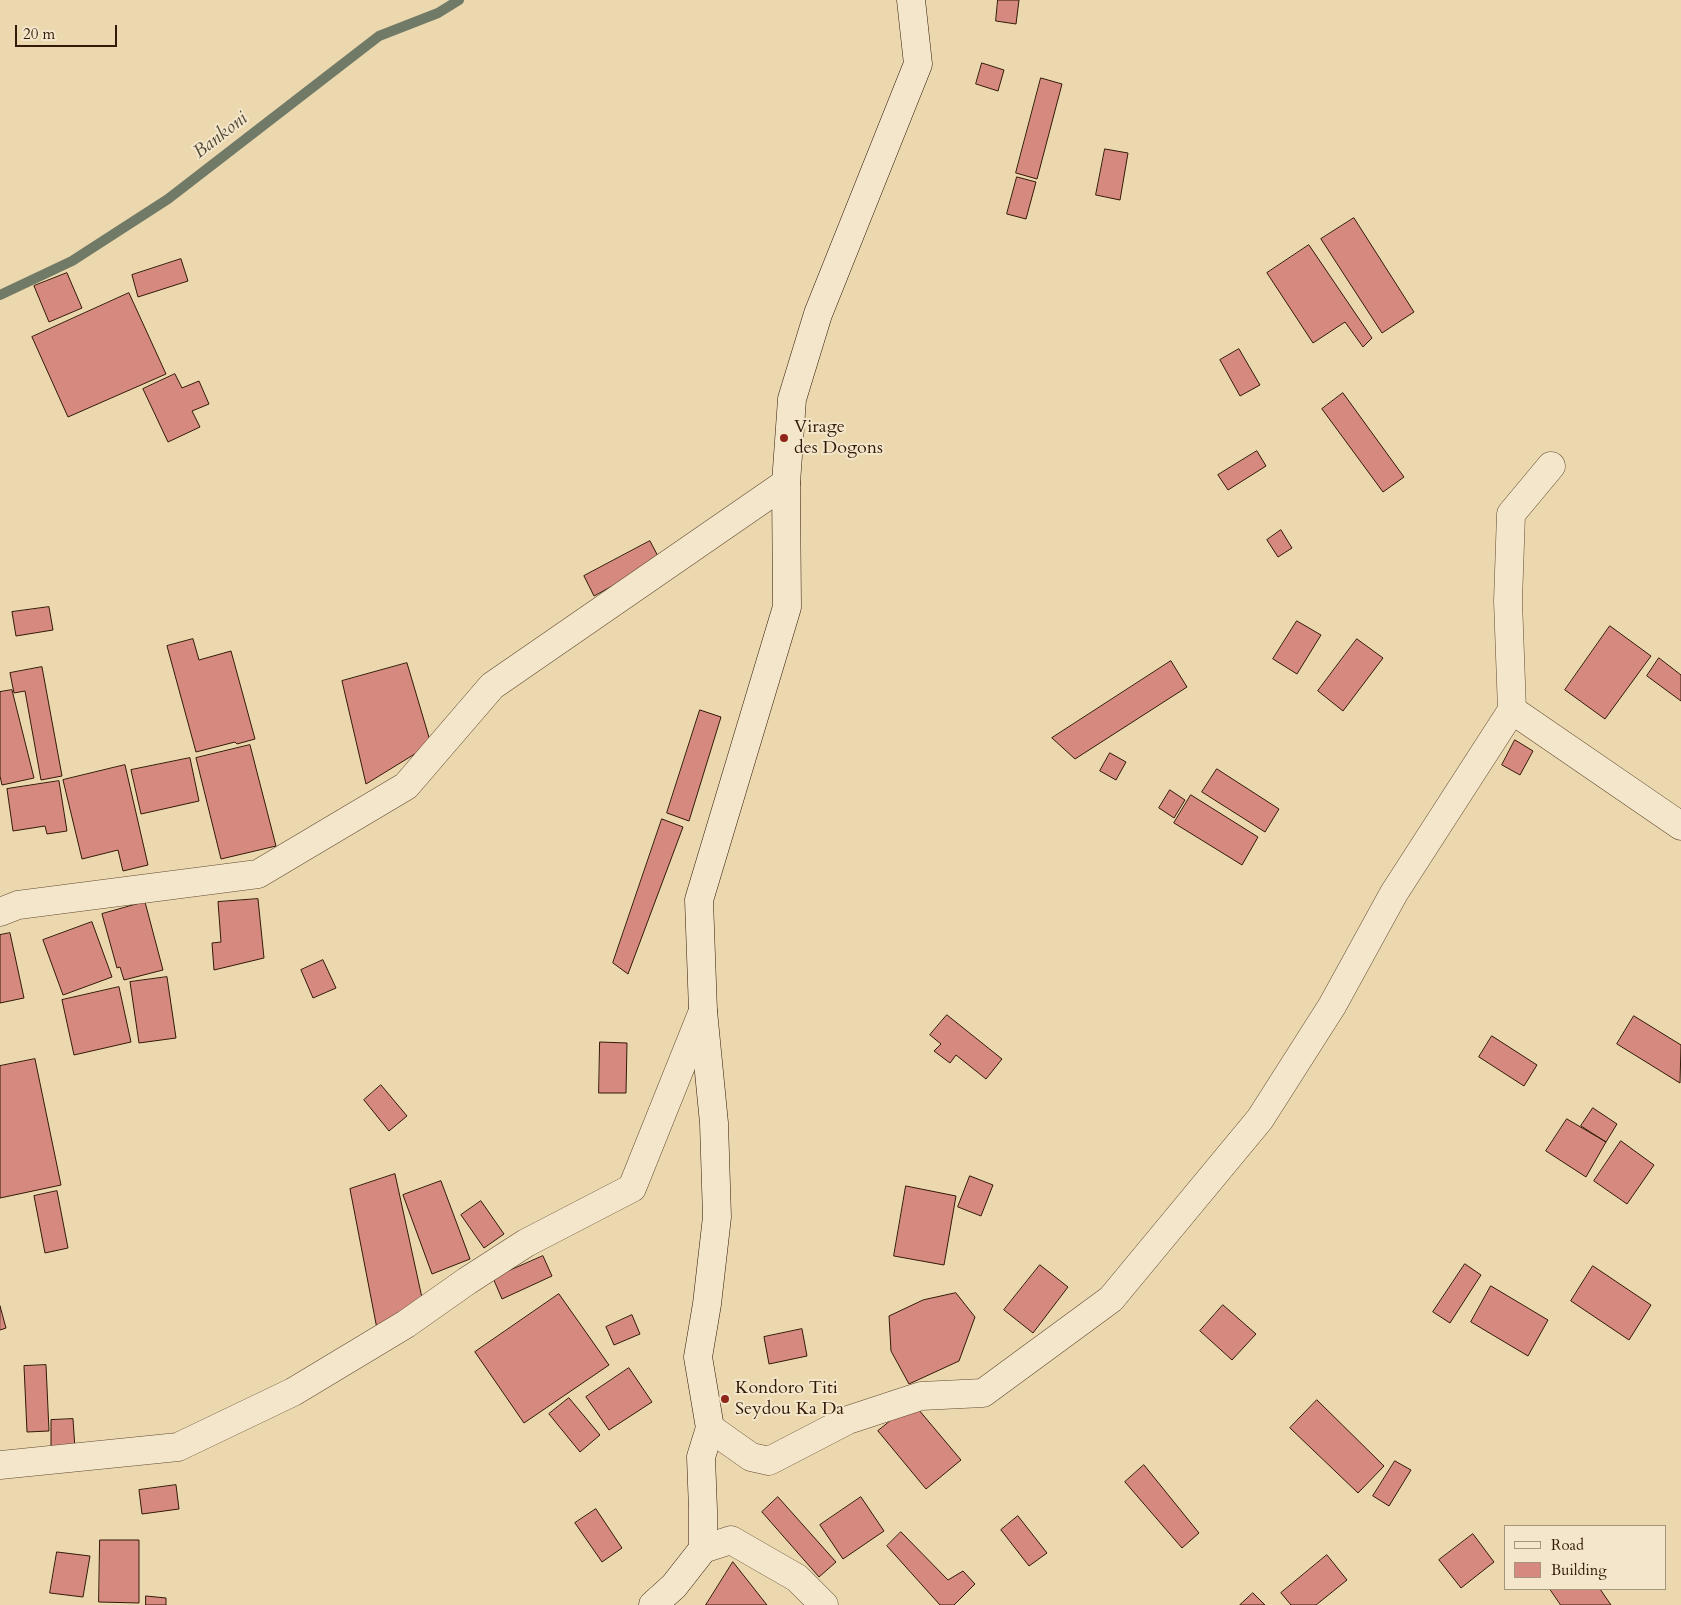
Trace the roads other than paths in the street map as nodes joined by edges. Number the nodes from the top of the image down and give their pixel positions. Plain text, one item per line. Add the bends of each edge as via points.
1 (911, 0) edge
2 (1551, 466) dead end
3 (786, 483) junction
4 (1512, 710) junction
5 (1681, 826) edge
6 (0, 912) edge
7 (703, 1011) junction
8 (710, 1428) junction
9 (0, 1465) edge
10 (703, 1549) junction
11 (653, 1605) edge
12 (824, 1605) edge

1 - 3 street via 918,64 818,314 792,399
2 - 4 street via 1511,514 1508,602
3 - 6 street via 492,686 406,786 258,874 18,905
3 - 7 street via 787,607 699,900
4 - 5 street
4 - 8 street via 1394,893 1332,1006 1260,1119 1110,1299 983,1393 922,1396 848,1420 769,1461 751,1457
7 - 8 street via 714,1123 717,1217 698,1357
7 - 9 street via 632,1188 526,1243 406,1324 293,1392 178,1447
8 - 10 street via 701,1457
10 - 11 street via 674,1586
10 - 12 street via 731,1540 797,1578

